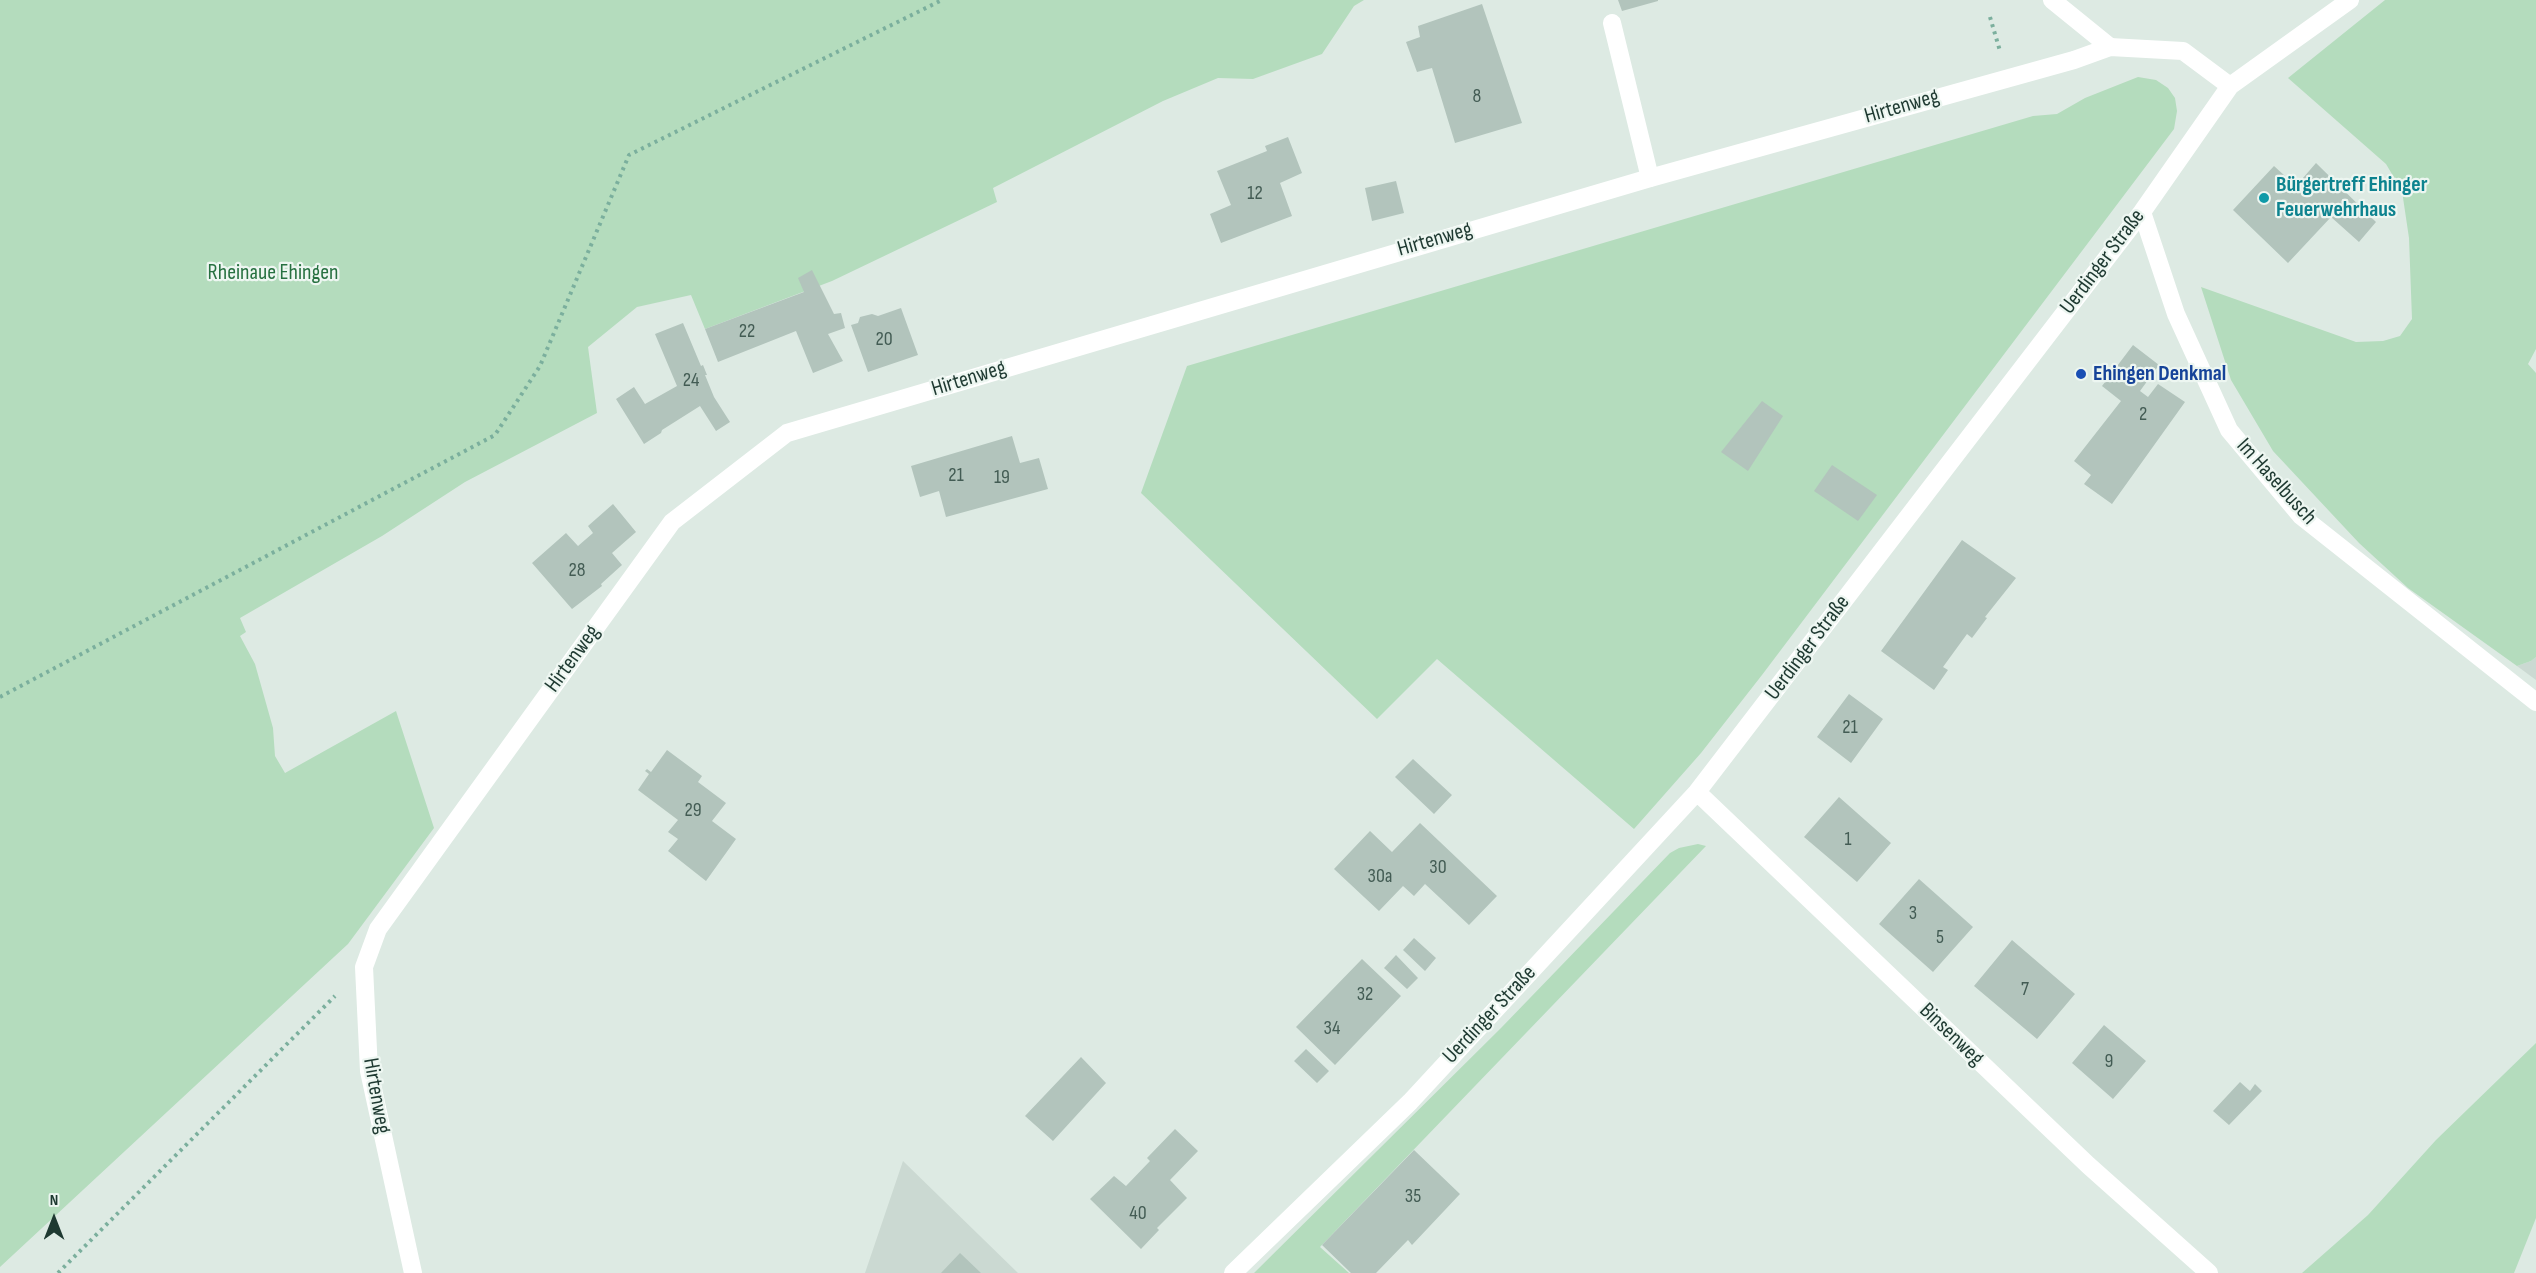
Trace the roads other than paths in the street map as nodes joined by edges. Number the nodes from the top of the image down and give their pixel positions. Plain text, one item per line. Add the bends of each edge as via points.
1 (2052, 0) edge
2 (2350, 0) edge
3 (1612, 23) dead end
4 (2110, 48) junction
5 (2230, 86) junction
6 (1650, 178) junction
7 (2142, 212) junction
8 (2536, 702) edge
9 (1697, 792) junction
10 (413, 1273) edge
11 (1233, 1273) edge
12 (2209, 1273) edge

1 - 4 street
2 - 5 street, Uerdinger Straße
3 - 6 street
4 - 5 street, Hirtenweg via 2184,51
4 - 6 street, Hirtenweg
5 - 7 street, Uerdinger Straße
6 - 10 street, Hirtenweg via 787,433 672,522 378,929 364,967 369,1071
7 - 8 street, Im Haselbusch via 2176,314 2229,430 2301,516
7 - 9 street, Uerdinger Straße
9 - 11 street, Uerdinger Straße via 1410,1102
9 - 12 street, Binsenweg via 2088,1165

